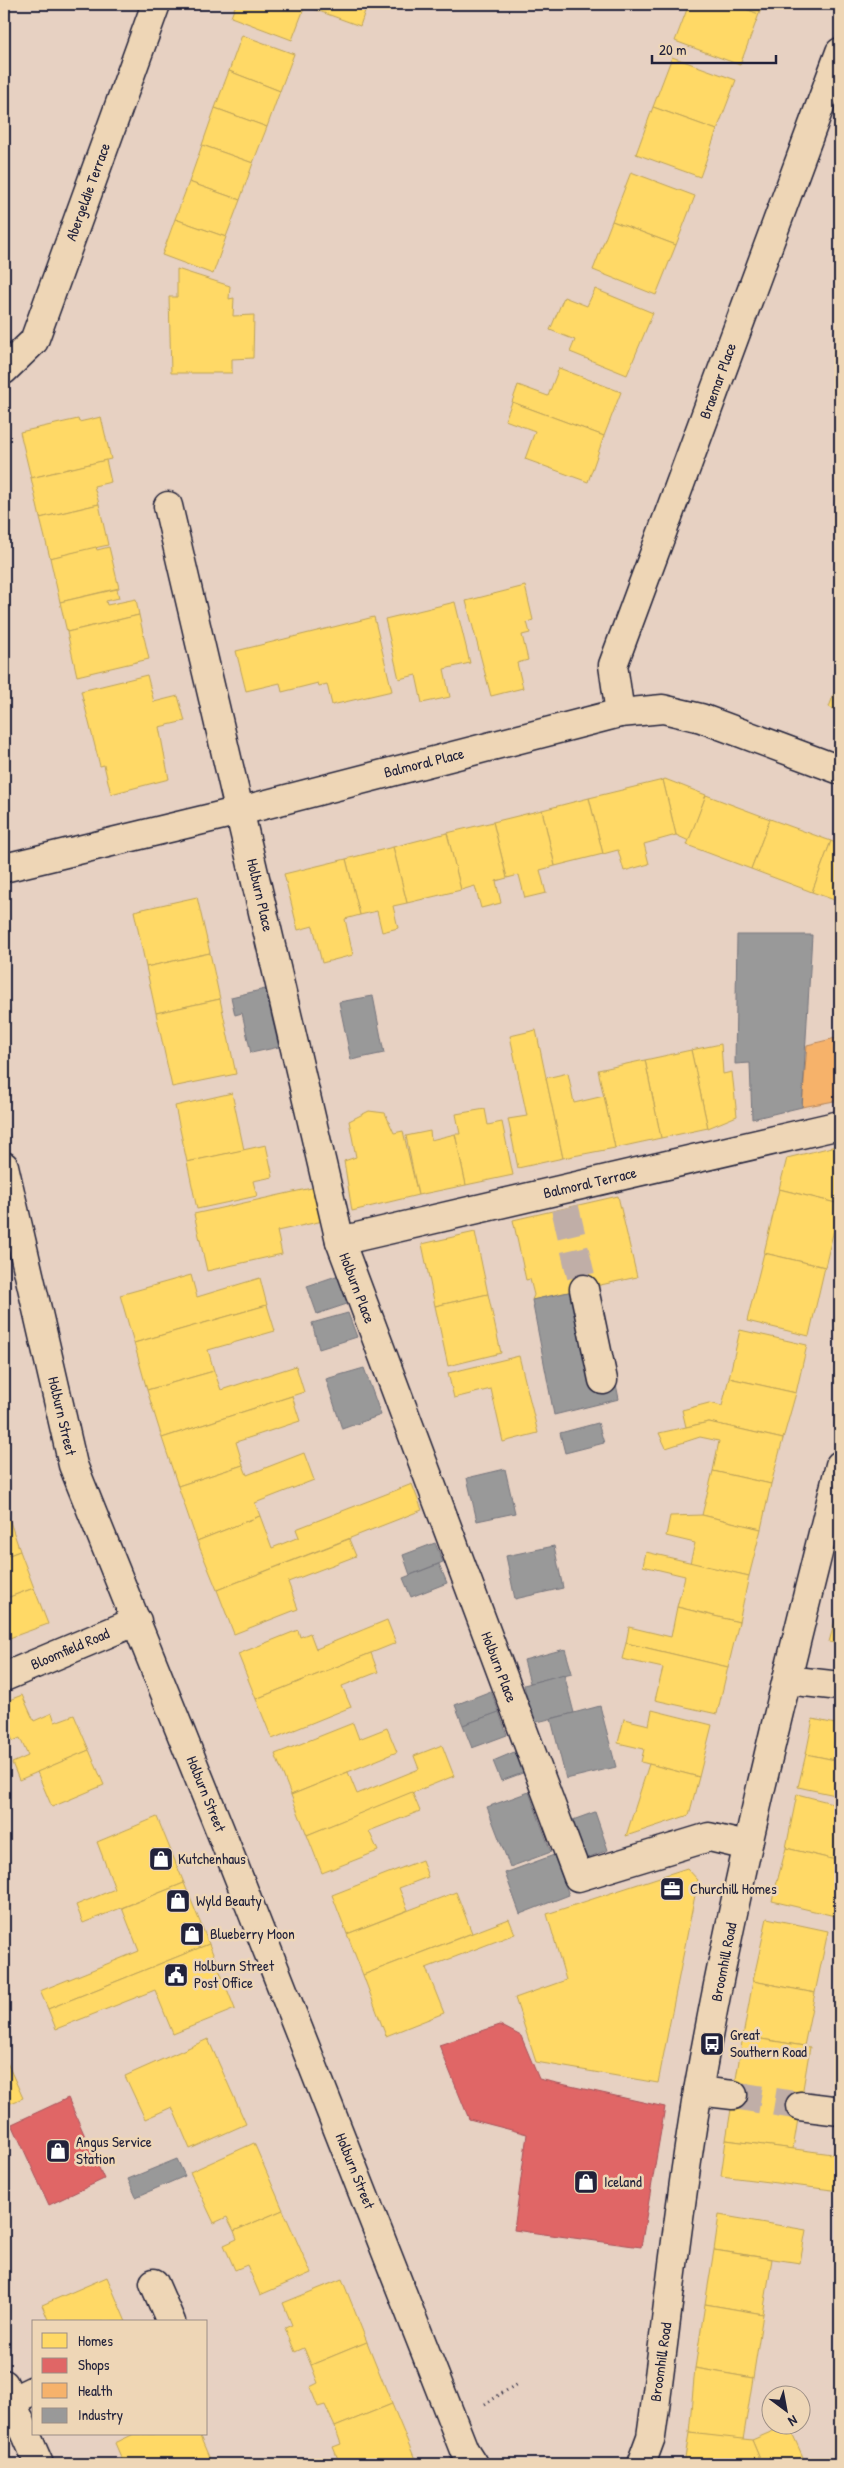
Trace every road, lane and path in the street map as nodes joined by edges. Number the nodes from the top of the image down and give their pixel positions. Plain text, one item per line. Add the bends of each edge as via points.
1 (156, 4) edge
2 (840, 52) edge
3 (4, 370) edge
4 (168, 506) dead end
5 (620, 713) junction
6 (840, 770) edge
7 (240, 810) junction
8 (4, 868) edge
9 (840, 1125) edge
10 (4, 1166) edge
11 (340, 1241) junction
12 (584, 1289) tunnel mouth
13 (603, 1380) dead end
14 (840, 1465) edge
15 (137, 1621) junction
16 (4, 1677) edge
17 (787, 1680) junction
18 (840, 1686) edge
19 (747, 1846) junction
20 (698, 2091) junction
21 (733, 2095) tunnel mouth
22 (800, 2106) tunnel mouth
23 (840, 2111) edge
24 (154, 2283) dead end
25 (170, 2320) edge
26 (517, 2384) dead end
27 (16, 2392) edge
28 (484, 2404) dead end
29 (39, 2464) edge
30 (473, 2464) edge
31 (641, 2464) edge

1 - 3 street, Abergeldie Terrace via 34,341
2 - 5 street, Braemar Place via 613,665
4 - 7 street, Holburn Place
5 - 6 street, Balmoral Place via 663,709 701,718
5 - 7 street, Balmoral Place
7 - 8 street, Balmoral Place
7 - 11 street, Holburn Place
9 - 11 street, Balmoral Terrace via 563,1198
10 - 15 street, Holburn Street via 73,1465
11 - 19 street, Holburn Place via 578,1877 709,1837
12 - 13 street
14 - 17 street, Broomhill Road
15 - 16 street, Bloomfield Road
15 - 30 street, Holburn Street via 464,2450
17 - 18 street
17 - 19 street, Broomhill Road
19 - 20 street, Broomhill Road
20 - 21 street
20 - 31 street, Broomhill Road via 651,2437
22 - 23 street
24 - 25 street
26 - 28 path
27 - 29 street

